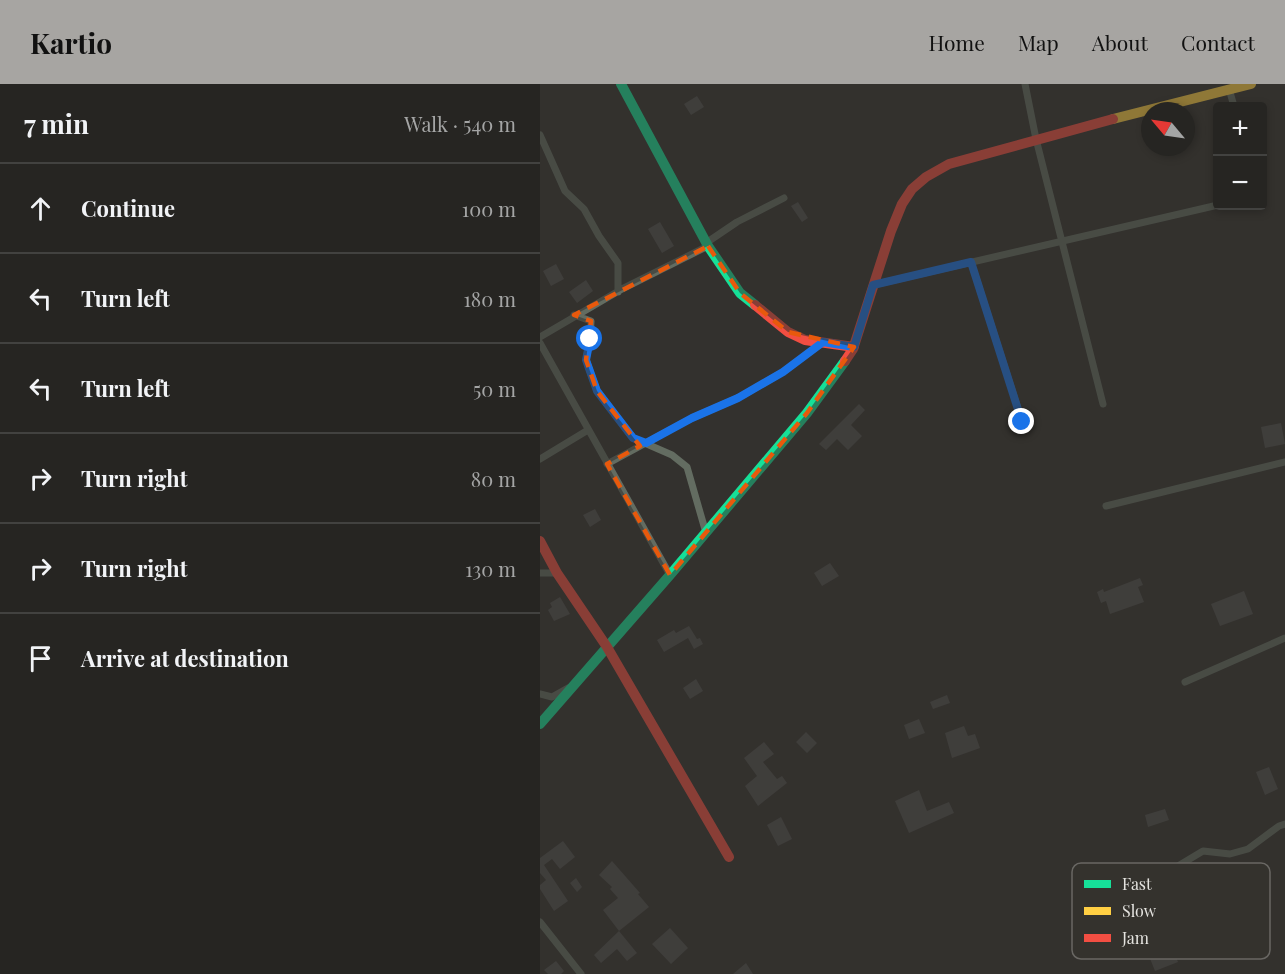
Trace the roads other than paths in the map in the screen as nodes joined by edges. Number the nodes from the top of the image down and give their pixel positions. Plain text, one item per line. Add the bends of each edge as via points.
1 (621, 84) edge
2 (1025, 84) edge
3 (1251, 84) edge
4 (1229, 90) junction
5 (1233, 102) edge
6 (540, 135) edge
7 (1036, 139) junction
8 (784, 198) dead end
9 (1213, 206) edge
10 (1062, 241) junction
11 (707, 245) junction
12 (971, 262) junction
13 (873, 285) junction
14 (618, 292) junction
15 (574, 315) junction
16 (540, 337) edge
17 (823, 342) junction
18 (540, 343) edge
19 (854, 347) junction
20 (1103, 404) dead end
21 (1022, 422) dead end
22 (588, 430) junction
23 (646, 443) junction
24 (540, 459) edge
25 (1285, 462) edge
26 (607, 464) junction
27 (1106, 506) dead end
28 (706, 533) junction
29 (540, 541) edge
30 (540, 573) edge
31 (557, 573) junction
32 (670, 575) junction
33 (1285, 638) edge
34 (607, 647) junction
35 (1185, 681) dead end
36 (575, 684) junction
37 (540, 694) edge
38 (540, 724) edge
39 (1285, 824) edge
40 (729, 857) dead end
41 (1183, 863) edge
42 (540, 922) edge
43 (581, 974) edge

1 - 11 street
2 - 7 street
3 - 4 street
4 - 5 street
4 - 7 street
6 - 14 street via 565,191 584,209 618,264
7 - 10 street
7 - 13 street via 949,164 912,189 891,231
8 - 11 street via 737,222
9 - 10 street
10 - 12 street
10 - 20 street
11 - 14 street
11 - 17 street via 740,293 788,332
12 - 13 street
12 - 21 street
13 - 19 street
14 - 15 street
15 - 16 street
15 - 23 street via 591,321 586,360 597,391 633,438
17 - 19 street
17 - 23 street via 783,372 738,398
18 - 22 street
19 - 28 street via 807,413
22 - 24 street
22 - 26 street
23 - 26 street
23 - 28 street via 687,467
25 - 27 street
26 - 32 street
28 - 32 street
29 - 31 street
30 - 31 street
31 - 34 street
32 - 34 street
33 - 35 street
34 - 36 street
34 - 40 street
36 - 37 street via 552,697
36 - 38 street
39 - 41 street via 1248,849 1230,854 1203,851
42 - 43 street

